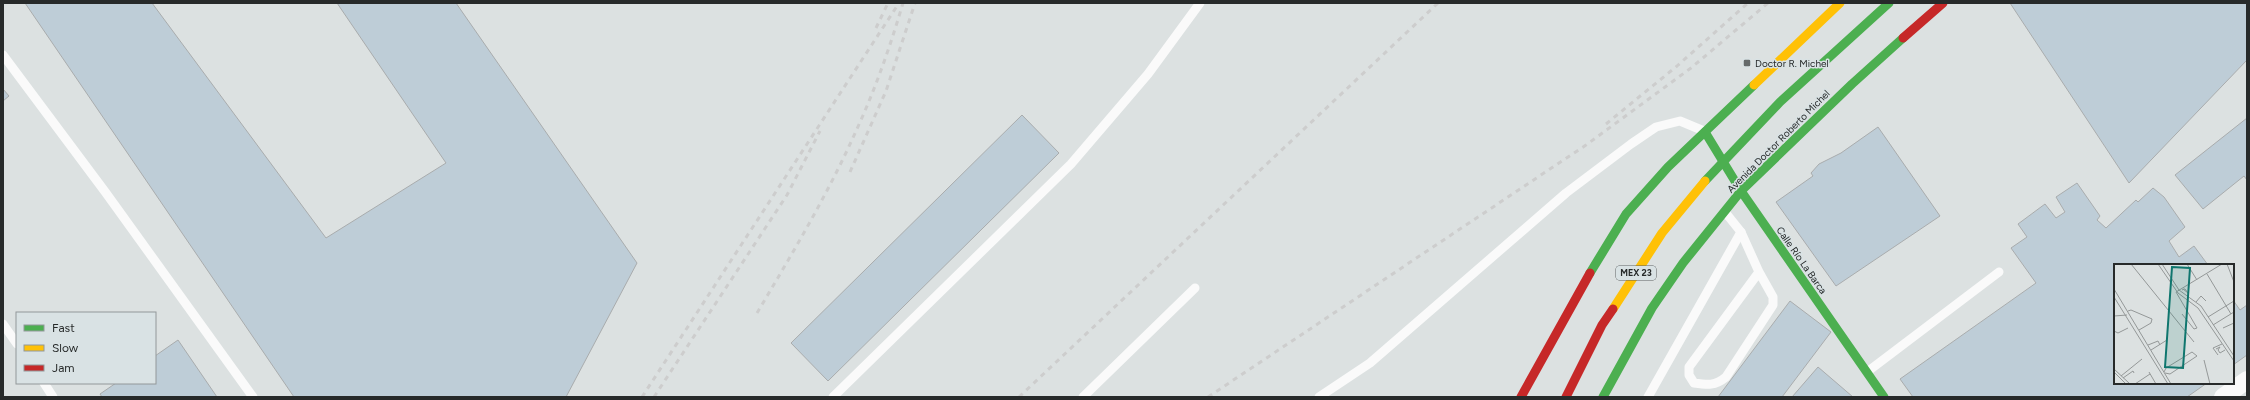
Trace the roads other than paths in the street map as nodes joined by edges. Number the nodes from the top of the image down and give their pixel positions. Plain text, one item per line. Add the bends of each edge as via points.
1 (1200, 3) edge
2 (1840, 3) edge
3 (1889, 3) edge
4 (1943, 3) edge
5 (3, 55) edge
6 (1705, 132) junction
7 (1722, 161) junction
8 (1741, 192) junction
9 (1725, 212) junction
10 (1741, 232) junction
11 (1759, 272) junction
12 (1999, 272) dead end
13 (1196, 288) dead end
14 (3, 324) edge
15 (16, 343) edge
16 (1867, 372) junction
17 (2247, 380) edge
18 (45, 384) edge
19 (53, 397) edge
20 (253, 397) edge
21 (833, 397) edge
22 (1083, 397) edge
23 (1319, 397) edge
24 (1521, 397) edge
25 (1566, 397) edge
26 (1603, 397) edge
27 (1648, 397) edge
28 (1884, 397) edge
29 (2223, 397) edge

1 - 21 lane via 1148,74 1071,164
2 - 6 main road
3 - 7 main road, MEX 23 via 1780,102
4 - 8 main road, Avenida Doctor Roberto Michel via 1852,84
5 - 20 lane
6 - 7 main road, Calle Río La Barca
6 - 23 lane via 1680,121 1656,127 1637,140 1566,193 1370,363
6 - 24 main road via 1668,167 1626,214
7 - 8 main road, Calle Río La Barca
7 - 25 main road, MEX 23 via 1662,233 1606,318
8 - 9 main road, Avenida Doctor Roberto Michel
8 - 16 main road, Calle Río La Barca
9 - 10 lane
9 - 26 main road, Avenida Doctor Roberto Michel via 1683,263 1652,308
10 - 11 lane
10 - 27 lane
11 - 11 lane via 1773,297 1773,305 1726,377 1710,386 1694,383 1689,375 1689,367
12 - 16 lane
13 - 22 lane
14 - 15 lane
16 - 28 main road, Calle Río La Barca
17 - 29 street
18 - 19 lane

